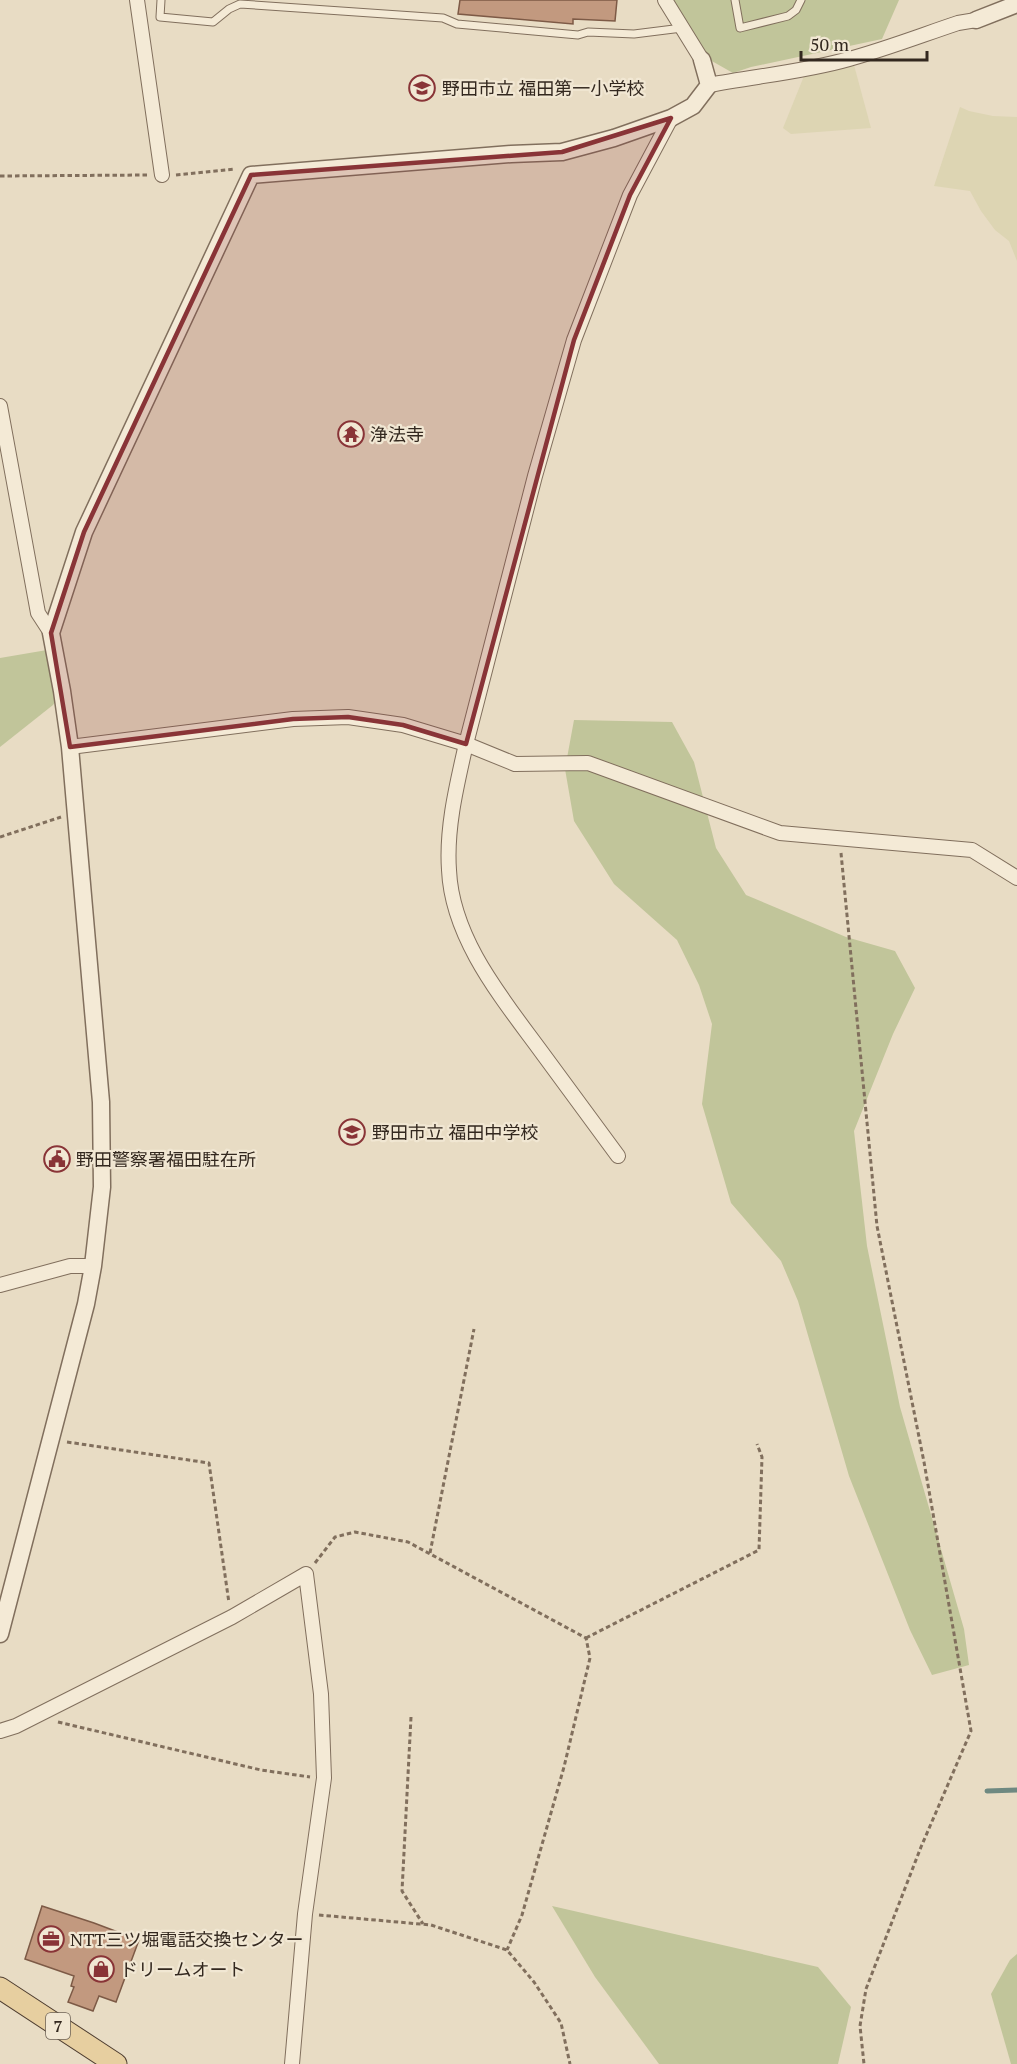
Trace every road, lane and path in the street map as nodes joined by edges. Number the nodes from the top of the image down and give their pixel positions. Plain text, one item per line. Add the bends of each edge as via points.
1 (137, 0) edge
2 (161, 0) edge
3 (665, 0) edge
4 (735, 0) edge
5 (801, 0) edge
6 (1017, 4) edge
7 (976, 20) joint
8 (682, 28) junction
9 (702, 60) joint
10 (709, 85) junction
11 (671, 118) junction
12 (162, 175) junction
13 (251, 175) junction
14 (0, 176) edge
15 (0, 406) edge
16 (51, 633) junction
17 (466, 744) junction
18 (70, 747) junction
19 (75, 812) junction
20 (0, 837) edge
21 (840, 838) junction
22 (1017, 878) edge
23 (618, 1156) dead end
24 (93, 1266) junction
25 (0, 1285) edge
26 (474, 1329) dead end
27 (51, 1440) junction
28 (757, 1444) dead end
29 (430, 1554) junction
30 (306, 1574) junction
31 (232, 1617) junction
32 (0, 1634) edge
33 (586, 1638) junction
34 (33, 1716) junction
35 (411, 1717) dead end
36 (0, 1731) edge
37 (324, 1779) junction
38 (305, 1914) junction
39 (423, 1924) junction
40 (507, 1950) junction
41 (0, 1988) edge
42 (116, 2064) edge
43 (292, 2064) edge
44 (570, 2064) edge
45 (864, 2064) edge

1 - 12 street
2 - 8 lane via 160,17 213,22 240,3 443,18 457,24 578,35
3 - 8 street
4 - 5 lane via 740,28 788,16
6 - 7 street
7 - 10 street via 958,22 849,59
8 - 9 street
9 - 10 street
10 - 11 street via 693,106
11 - 13 street via 562,152
11 - 17 street via 630,195 574,340
12 - 13 path via 243,168
12 - 14 path
13 - 16 street via 84,532
15 - 16 street via 38,613
16 - 18 street
17 - 18 street via 403,725 348,717 293,718
17 - 21 street via 515,764 588,763 780,833
17 - 23 street via 448,847 452,895 461,922 500,995
18 - 19 street
19 - 20 path
19 - 24 street via 102,1102 102,1187
21 - 22 street via 972,850
21 - 45 path via 877,1226 924,1462 971,1731 866,1989 860,2026
24 - 25 street via 70,1266
24 - 27 street
26 - 29 path
27 - 31 path via 208,1463
27 - 32 street
28 - 33 path via 762,1457 759,1550
29 - 30 path via 408,1542 355,1532 335,1537
29 - 33 path
30 - 31 street
30 - 37 street via 321,1694
31 - 34 street
33 - 40 path via 590,1658 564,1767 522,1915
34 - 36 street
34 - 37 path via 261,1770
35 - 39 path via 402,1891
37 - 38 street
38 - 39 path
38 - 43 street
39 - 40 path
40 - 44 path via 561,2023
41 - 42 main road, 7

